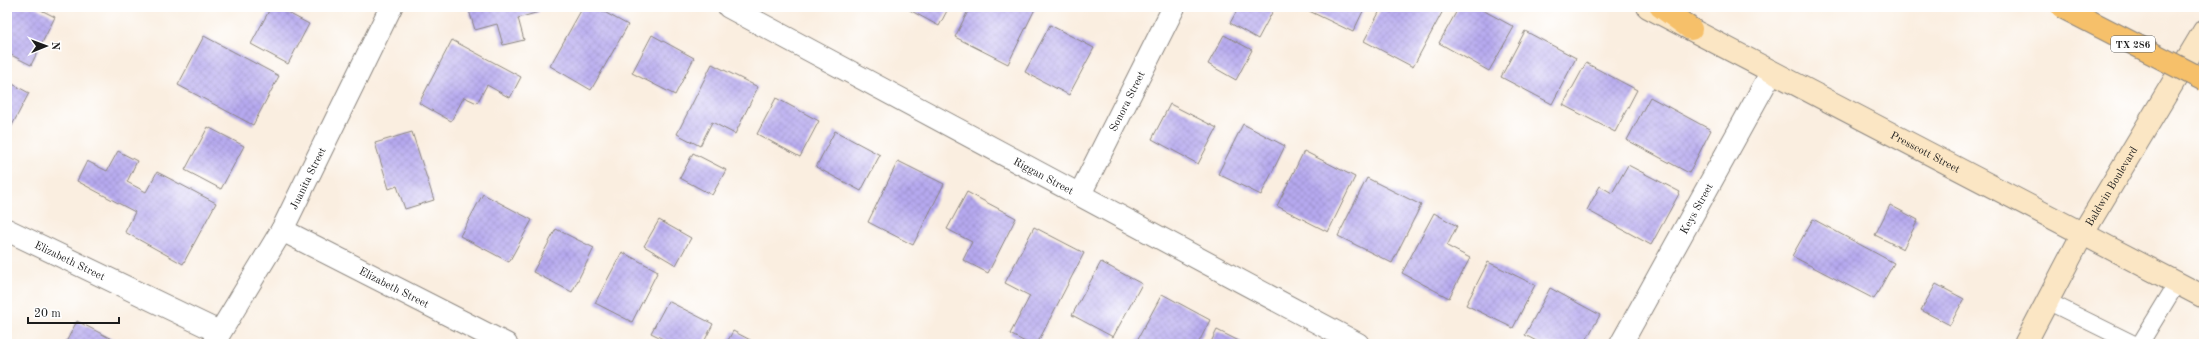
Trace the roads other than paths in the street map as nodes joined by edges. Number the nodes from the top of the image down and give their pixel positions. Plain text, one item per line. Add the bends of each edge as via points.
1 (391, 7) edge
2 (729, 7) edge
3 (1174, 7) edge
4 (1648, 7) edge
5 (1661, 7) edge
6 (2062, 7) edge
7 (1691, 29) junction
8 (2204, 31) edge
9 (1771, 73) junction
10 (2204, 80) edge
11 (1080, 194) junction
12 (7, 230) edge
13 (282, 230) junction
14 (2083, 233) junction
15 (2177, 283) junction
16 (2204, 297) edge
17 (2047, 301) junction
18 (216, 338) edge
19 (506, 344) edge
20 (1358, 344) edge
21 (1621, 344) edge
22 (2025, 344) edge
23 (2134, 344) edge
24 (2140, 344) edge

1 - 13 street, Juanita Street
2 - 11 street, Riggan Street
3 - 11 street, Sonora Street
4 - 7 main road, Presscott Street
5 - 7 highway
6 - 10 highway, TX 286, bridge
7 - 9 main road, Presscott Street
8 - 14 main road, Baldwin Boulevard
9 - 14 main road, Presscott Street
9 - 21 street, Keys Street
11 - 20 street, Riggan Street
12 - 18 street, Elizabeth Street
13 - 18 street, Juanita Street
13 - 19 street, Elizabeth Street
14 - 15 main road, Presscott Street
14 - 17 main road, Baldwin Boulevard
15 - 16 main road, Presscott Street
15 - 24 lane
17 - 22 main road, Baldwin Boulevard
17 - 23 lane

